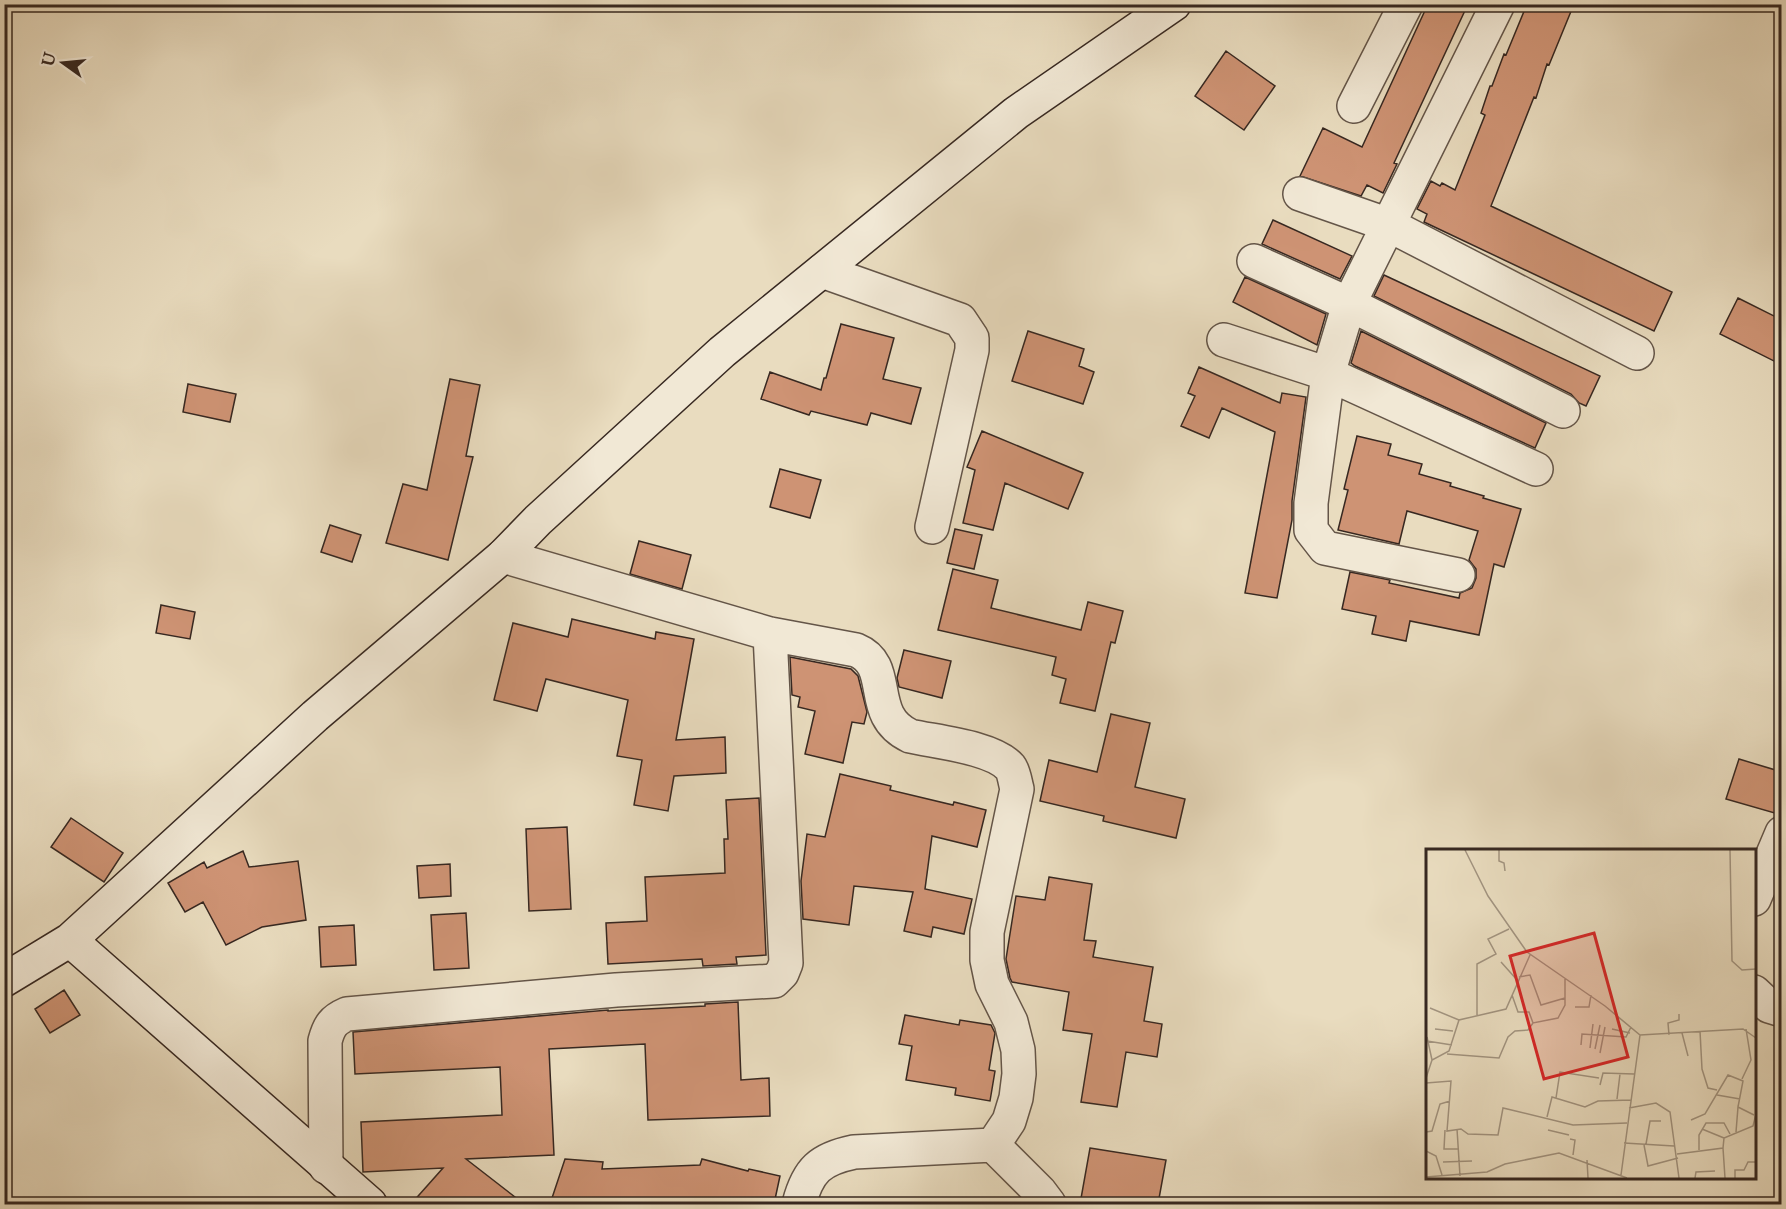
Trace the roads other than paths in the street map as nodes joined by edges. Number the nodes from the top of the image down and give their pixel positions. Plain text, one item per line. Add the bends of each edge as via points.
1 (1174, 4) edge
2 (1406, 4) edge
3 (1498, 4) edge
4 (1354, 106) dead end
5 (1300, 194) dead end
6 (1389, 225) junction
7 (1254, 261) dead end
8 (822, 271) junction
9 (1349, 304) junction
10 (1224, 340) dead end
11 (1637, 353) dead end
12 (1328, 374) junction
13 (1563, 411) dead end
14 (1536, 469) dead end
15 (932, 527) dead end
16 (502, 556) junction
17 (1458, 575) dead end
18 (770, 634) junction
19 (1782, 833) edge
20 (1756, 897) edge
21 (70, 940) junction
22 (4, 981) edge
23 (1756, 993) edge
24 (1782, 1010) edge
25 (993, 1145) junction
26 (326, 1167) junction
27 (367, 1204) edge
28 (799, 1204) edge
29 (1049, 1204) edge

1 - 8 street via 1016,113
2 - 4 street
3 - 6 street
5 - 6 street
6 - 9 street
6 - 11 street
7 - 9 street
8 - 15 street via 960,320 972,338
8 - 16 street via 722,352
9 - 12 street
9 - 13 street
10 - 12 street
12 - 14 street
12 - 17 street via 1311,530 1325,548
16 - 18 street
16 - 21 street via 315,716
18 - 25 street via 866,654 874,663 887,716 900,731 983,751 1012,768 1017,789 987,932 987,960 992,984 1011,1022 1019,1074 1009,1121
18 - 26 street via 786,963 782,973 774,981 616,990 347,1014 335,1019 325,1041
19 - 20 street
21 - 22 street
21 - 26 street
23 - 24 street via 1769,1006
25 - 28 street via 835,1156 821,1163 809,1178
25 - 29 street
26 - 27 street

